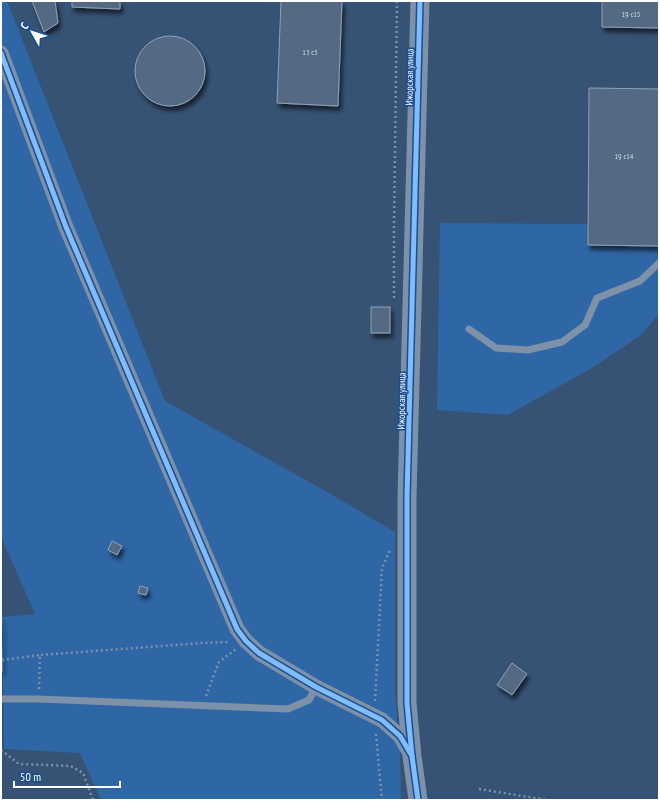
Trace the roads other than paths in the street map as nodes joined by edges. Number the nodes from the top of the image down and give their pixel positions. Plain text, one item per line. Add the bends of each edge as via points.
1 (420, 1) edge
2 (1, 53) edge
3 (659, 263) edge
4 (469, 329) dead end
5 (316, 687) junction
6 (1, 699) edge
7 (412, 756) junction
8 (418, 800) edge

1 - 7 street, Ижорская улица via 407,497 407,702
2 - 5 street via 66,227 237,629 259,653
3 - 4 lane via 640,281 597,298 585,325 562,342 528,350 496,348
5 - 6 lane via 309,700 288,709
5 - 7 street via 382,720 400,736
7 - 8 street, Ижорская улица

